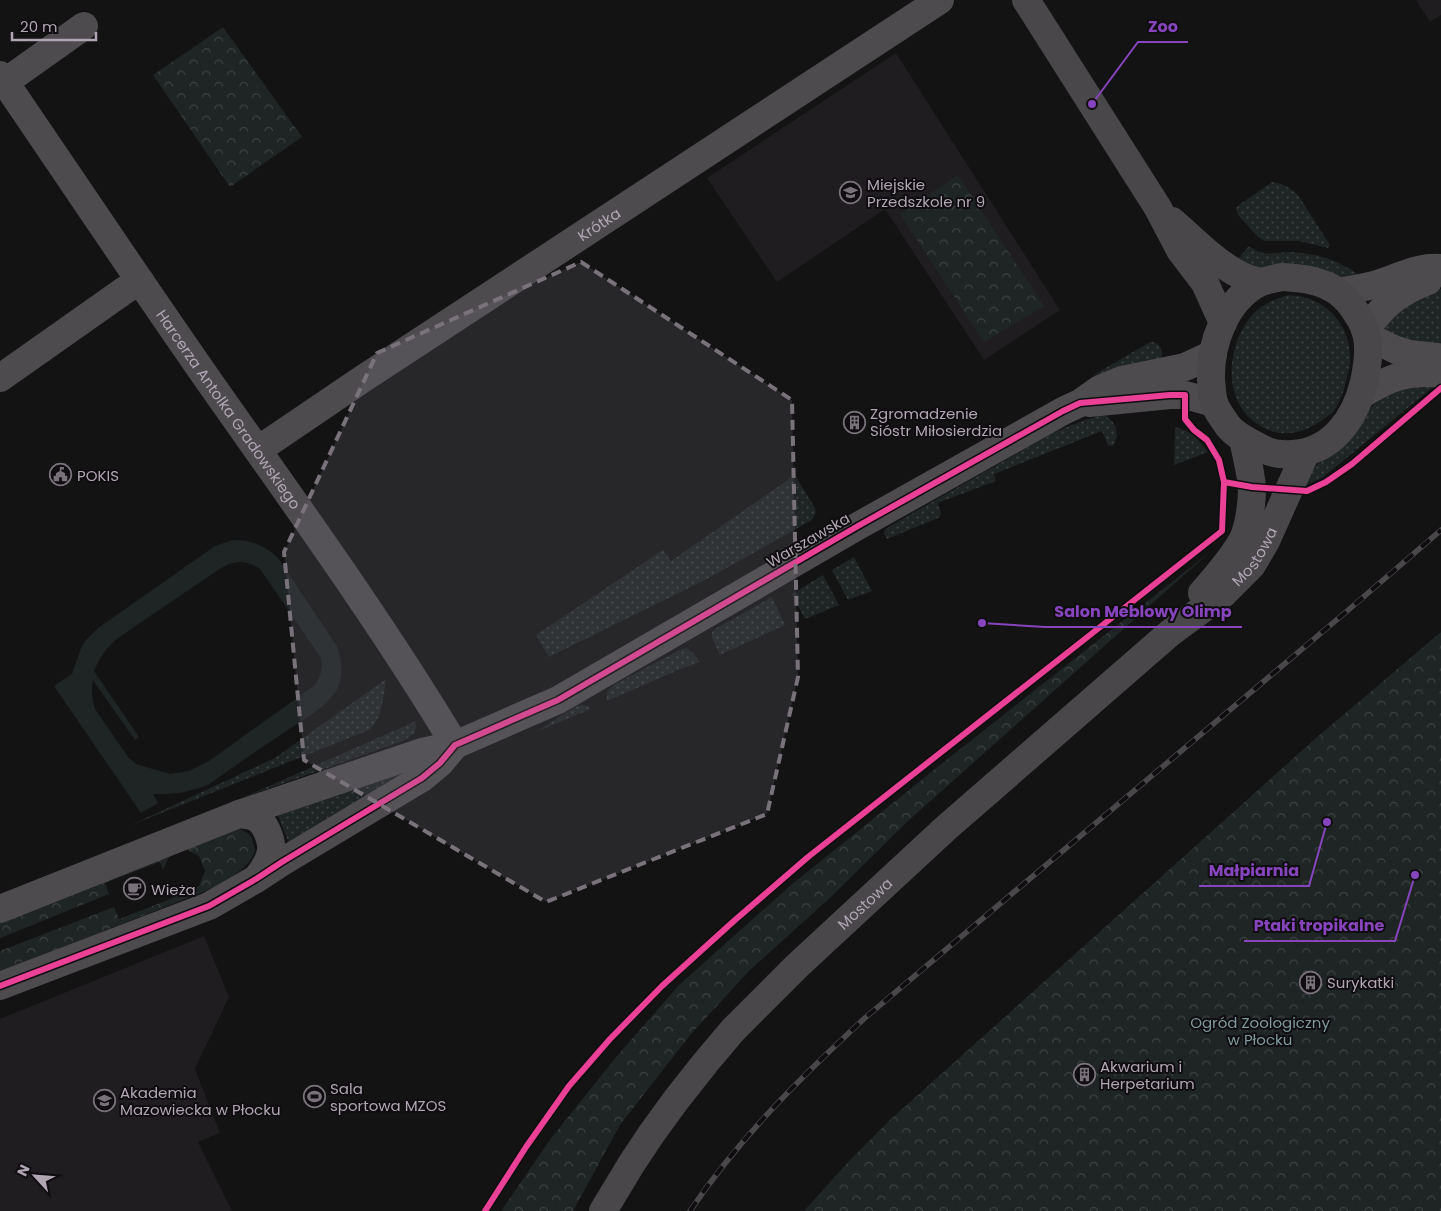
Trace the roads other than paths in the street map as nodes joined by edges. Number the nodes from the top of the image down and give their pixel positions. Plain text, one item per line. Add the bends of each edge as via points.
1 (940, 0) edge
2 (1026, 0) edge
3 (84, 26) dead end
4 (2, 78) edge
5 (1158, 208) junction
6 (1441, 268) edge
7 (1441, 275) edge
8 (140, 281) junction
9 (1261, 282) junction
10 (1339, 292) junction
11 (1223, 323) junction
12 (1366, 333) junction
13 (1213, 354) junction
14 (1441, 359) edge
15 (1441, 374) edge
16 (0, 378) edge
17 (1361, 395) junction
18 (1214, 403) junction
19 (1080, 404) junction
20 (1244, 439) junction
21 (258, 450) junction
22 (1305, 454) junction
23 (1170, 633) junction
24 (455, 745) junction
25 (239, 814) junction
26 (256, 880) junction
27 (0, 909) edge
28 (0, 986) edge
29 (604, 1211) edge

1 - 21 street, Krótka
2 - 5 main road
3 - 4 street
4 - 8 street, Harcerza Antolka Gradowskiego
5 - 9 main road via 1222,265 1250,281
5 - 11 main road via 1180,250 1205,283
6 - 10 street via 1408,272 1376,284
7 - 12 street via 1390,302
8 - 16 street
8 - 21 street, Harcerza Antolka Gradowskiego
9 - 10 main road via 1281,277 1302,278
9 - 11 main road via 1238,301
10 - 12 main road via 1353,308
11 - 13 main road
12 - 14 street via 1396,350
12 - 17 main road via 1368,354
13 - 18 main road
13 - 19 street, Warszawska via 1185,367 1122,380 1100,389
15 - 17 street via 1418,372 1394,378
17 - 22 main road via 1356,409 1338,434
18 - 19 street, Warszawska via 1185,395 1170,395
18 - 20 main road via 1230,429
19 - 24 street, Warszawska via 858,526 558,700
20 - 22 main road via 1276,454
20 - 23 main road, Mostowa via 1252,500 1242,540
21 - 24 street, Harcerza Antolka Gradowskiego via 383,631
22 - 23 main road, Mostowa via 1252,565 1223,594
23 - 29 main road, Mostowa via 946,828 733,1030 676,1100 632,1163
24 - 25 street via 422,752
24 - 26 street via 422,778
25 - 26 street via 260,820 269,835 271,853
25 - 27 street
26 - 28 street via 209,906

